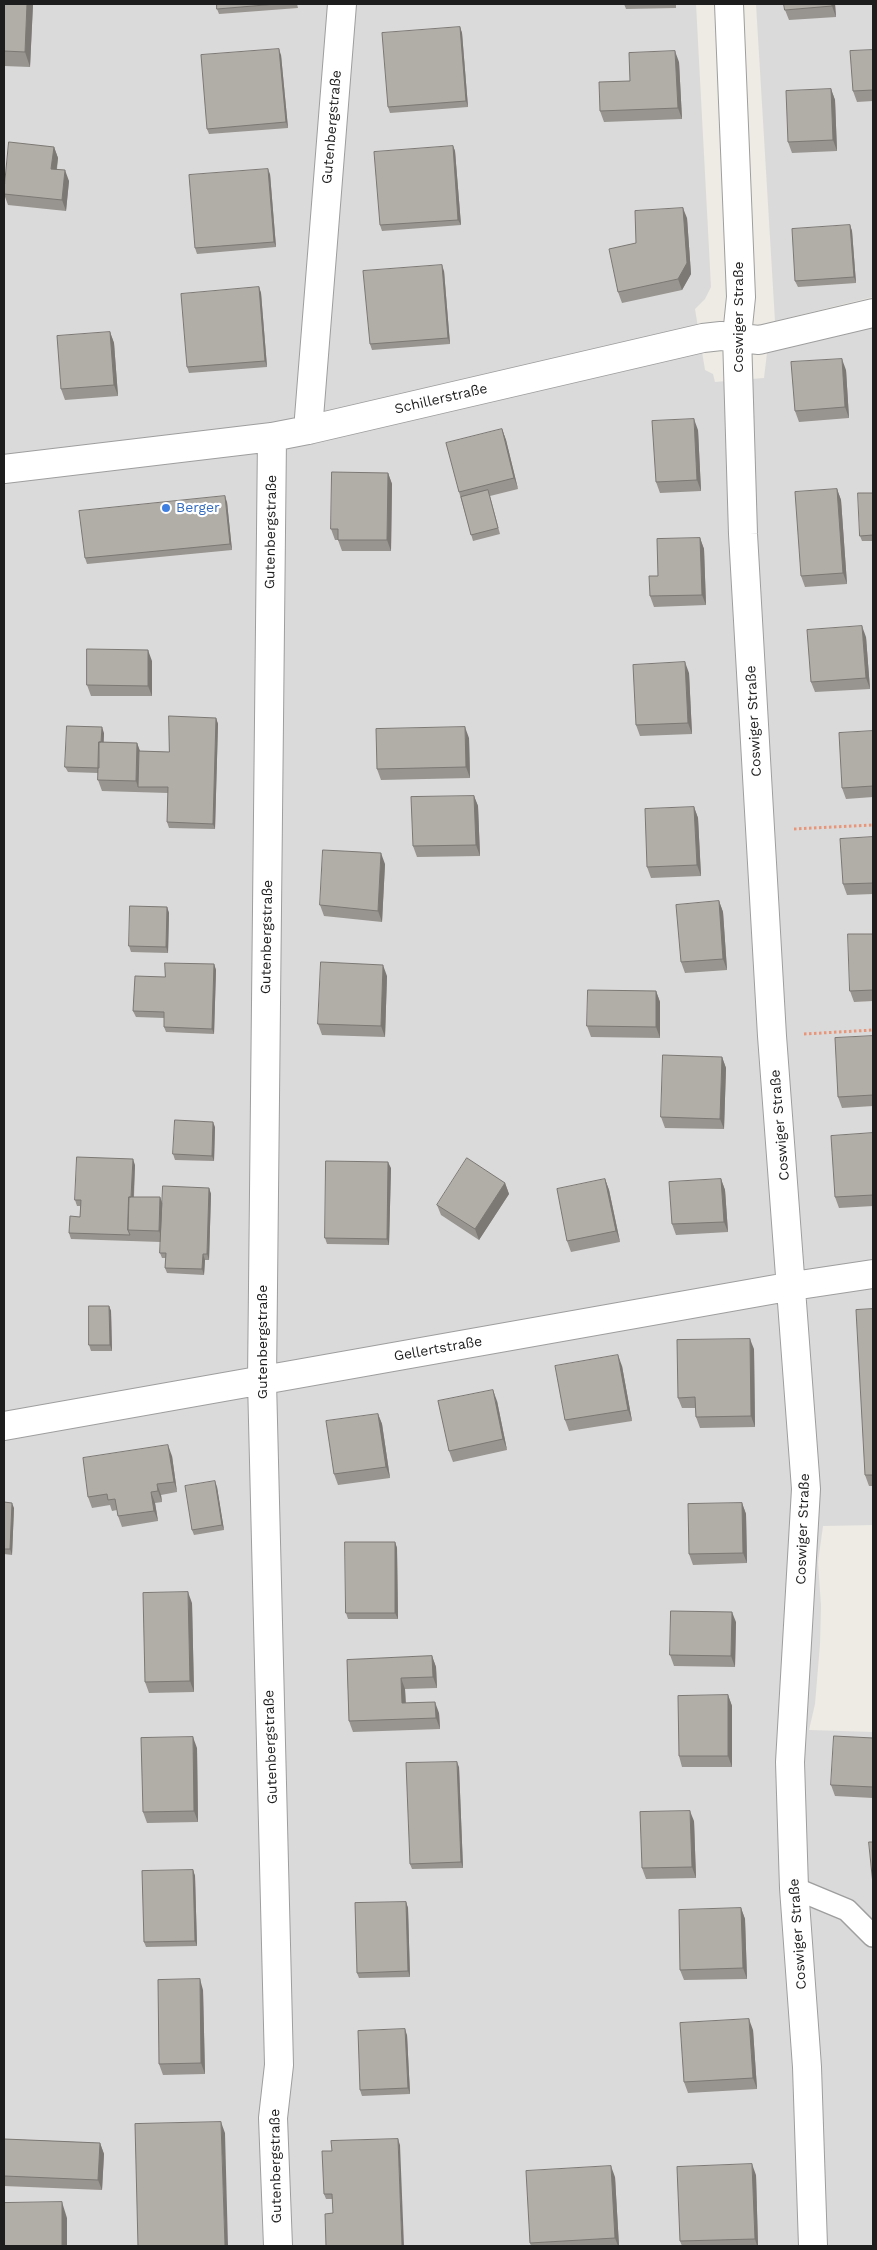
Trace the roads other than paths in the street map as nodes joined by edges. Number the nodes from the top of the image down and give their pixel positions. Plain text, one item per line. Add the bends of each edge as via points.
1 (342, 4) edge
2 (729, 4) edge
3 (873, 313) edge
4 (737, 336) junction
5 (308, 430) junction
6 (272, 437) junction
7 (4, 468) edge
8 (873, 1274) edge
9 (793, 1286) junction
10 (262, 1381) junction
11 (4, 1426) edge
12 (794, 1888) junction
13 (873, 1936) edge
14 (278, 2246) edge
15 (813, 2246) edge

1 - 5 street, Gutenbergstraße
2 - 4 street, Coswiger Straße via 741,297
3 - 4 street, Schillerstraße via 759,340
4 - 5 street, Schillerstraße via 703,338
4 - 9 street, Coswiger Straße via 743,534 772,1036
5 - 6 street, Schillerstraße
6 - 7 street, Schillerstraße
6 - 10 street, Gutenbergstraße
8 - 9 street, Gellertstraße
9 - 10 street, Gellertstraße
9 - 12 street, Coswiger Straße via 806,1489 790,1762
10 - 11 street, Gellertstraße
10 - 14 street, Gutenbergstraße via 279,2064 273,2118
12 - 13 lane via 847,1910
12 - 15 street, Coswiger Straße via 805,2039

